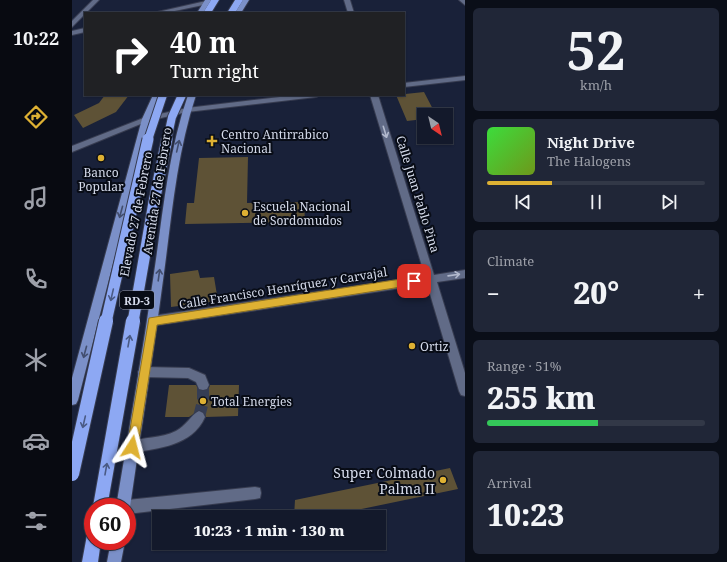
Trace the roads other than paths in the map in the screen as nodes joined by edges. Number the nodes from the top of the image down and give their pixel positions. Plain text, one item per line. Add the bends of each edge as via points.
1 (96, 0) edge
2 (215, 0) edge
3 (238, 0) edge
4 (246, 0) edge
5 (347, 0) edge
6 (462, 0) edge
7 (207, 1) edge
8 (465, 3) edge
9 (84, 12) edge
10 (84, 12) edge
11 (160, 12) edge
12 (201, 12) edge
13 (208, 12) edge
14 (232, 12) edge
15 (239, 12) edge
16 (351, 12) edge
17 (72, 25) edge
18 (84, 30) edge
19 (72, 33) edge
20 (465, 78) edge
21 (405, 85) edge
22 (157, 96) edge
23 (163, 96) edge
24 (182, 96) edge
25 (192, 96) edge
26 (307, 96) edge
27 (374, 96) edge
28 (186, 110) junction
29 (146, 119) junction
30 (72, 149) edge
31 (465, 274) edge
32 (430, 279) junction
33 (152, 321) junction
34 (144, 372) junction
35 (203, 385) dead end
36 (465, 391) edge
37 (72, 400) edge
38 (198, 417) tunnel mouth
39 (132, 447) junction
40 (72, 474) edge
41 (255, 492) dead end
42 (102, 498) edge
43 (124, 498) edge
44 (136, 506) edge
45 (92, 550) edge
46 (116, 550) edge
47 (90, 562) edge
48 (114, 562) edge

1 - 10 street
2 - 13 highway
3 - 14 highway
4 - 15 main road
5 - 16 street
6 - 8 street
7 - 11 street
7 - 12 main road
9 - 17 street
18 - 19 street
20 - 21 street
22 - 29 main road, Avenida 27 de Febrero
23 -> 40 highway, Elevado 27 de Febrero / RD-3, bridge via 145,147
42 -> 24 highway, Elevado 27 de Febrero / RD-3, bridge via 156,195 172,117
25 - 28 main road, Avenida 27 de Febrero / RD-3
26 - 28 street
27 -> 32 street, Calle Juan Pablo Pina
28 - 29 street
33 -> 28 main road, Avenida 27 de Febrero / RD-3 via 174,165
29 - 30 street
29 -> 37 main road, Avenida 27 de Febrero
32 -> 31 street, Calle Francisco Henríquez y Carvajal
32 - 33 street, Calle Francisco Henríquez y Carvajal
32 - 36 street, Calle Juan Pablo Pina
33 - 34 main road, Avenida 27 de Febrero / RD-3
34 - 35 street via 189,373 201,379
34 - 39 main road, Avenida 27 de Febrero / RD-3
38 - 39 street via 194,427 176,439
39 - 43 main road, Avenida 27 de Febrero / RD-3
41 - 44 street
45 - 47 highway
46 - 48 main road

